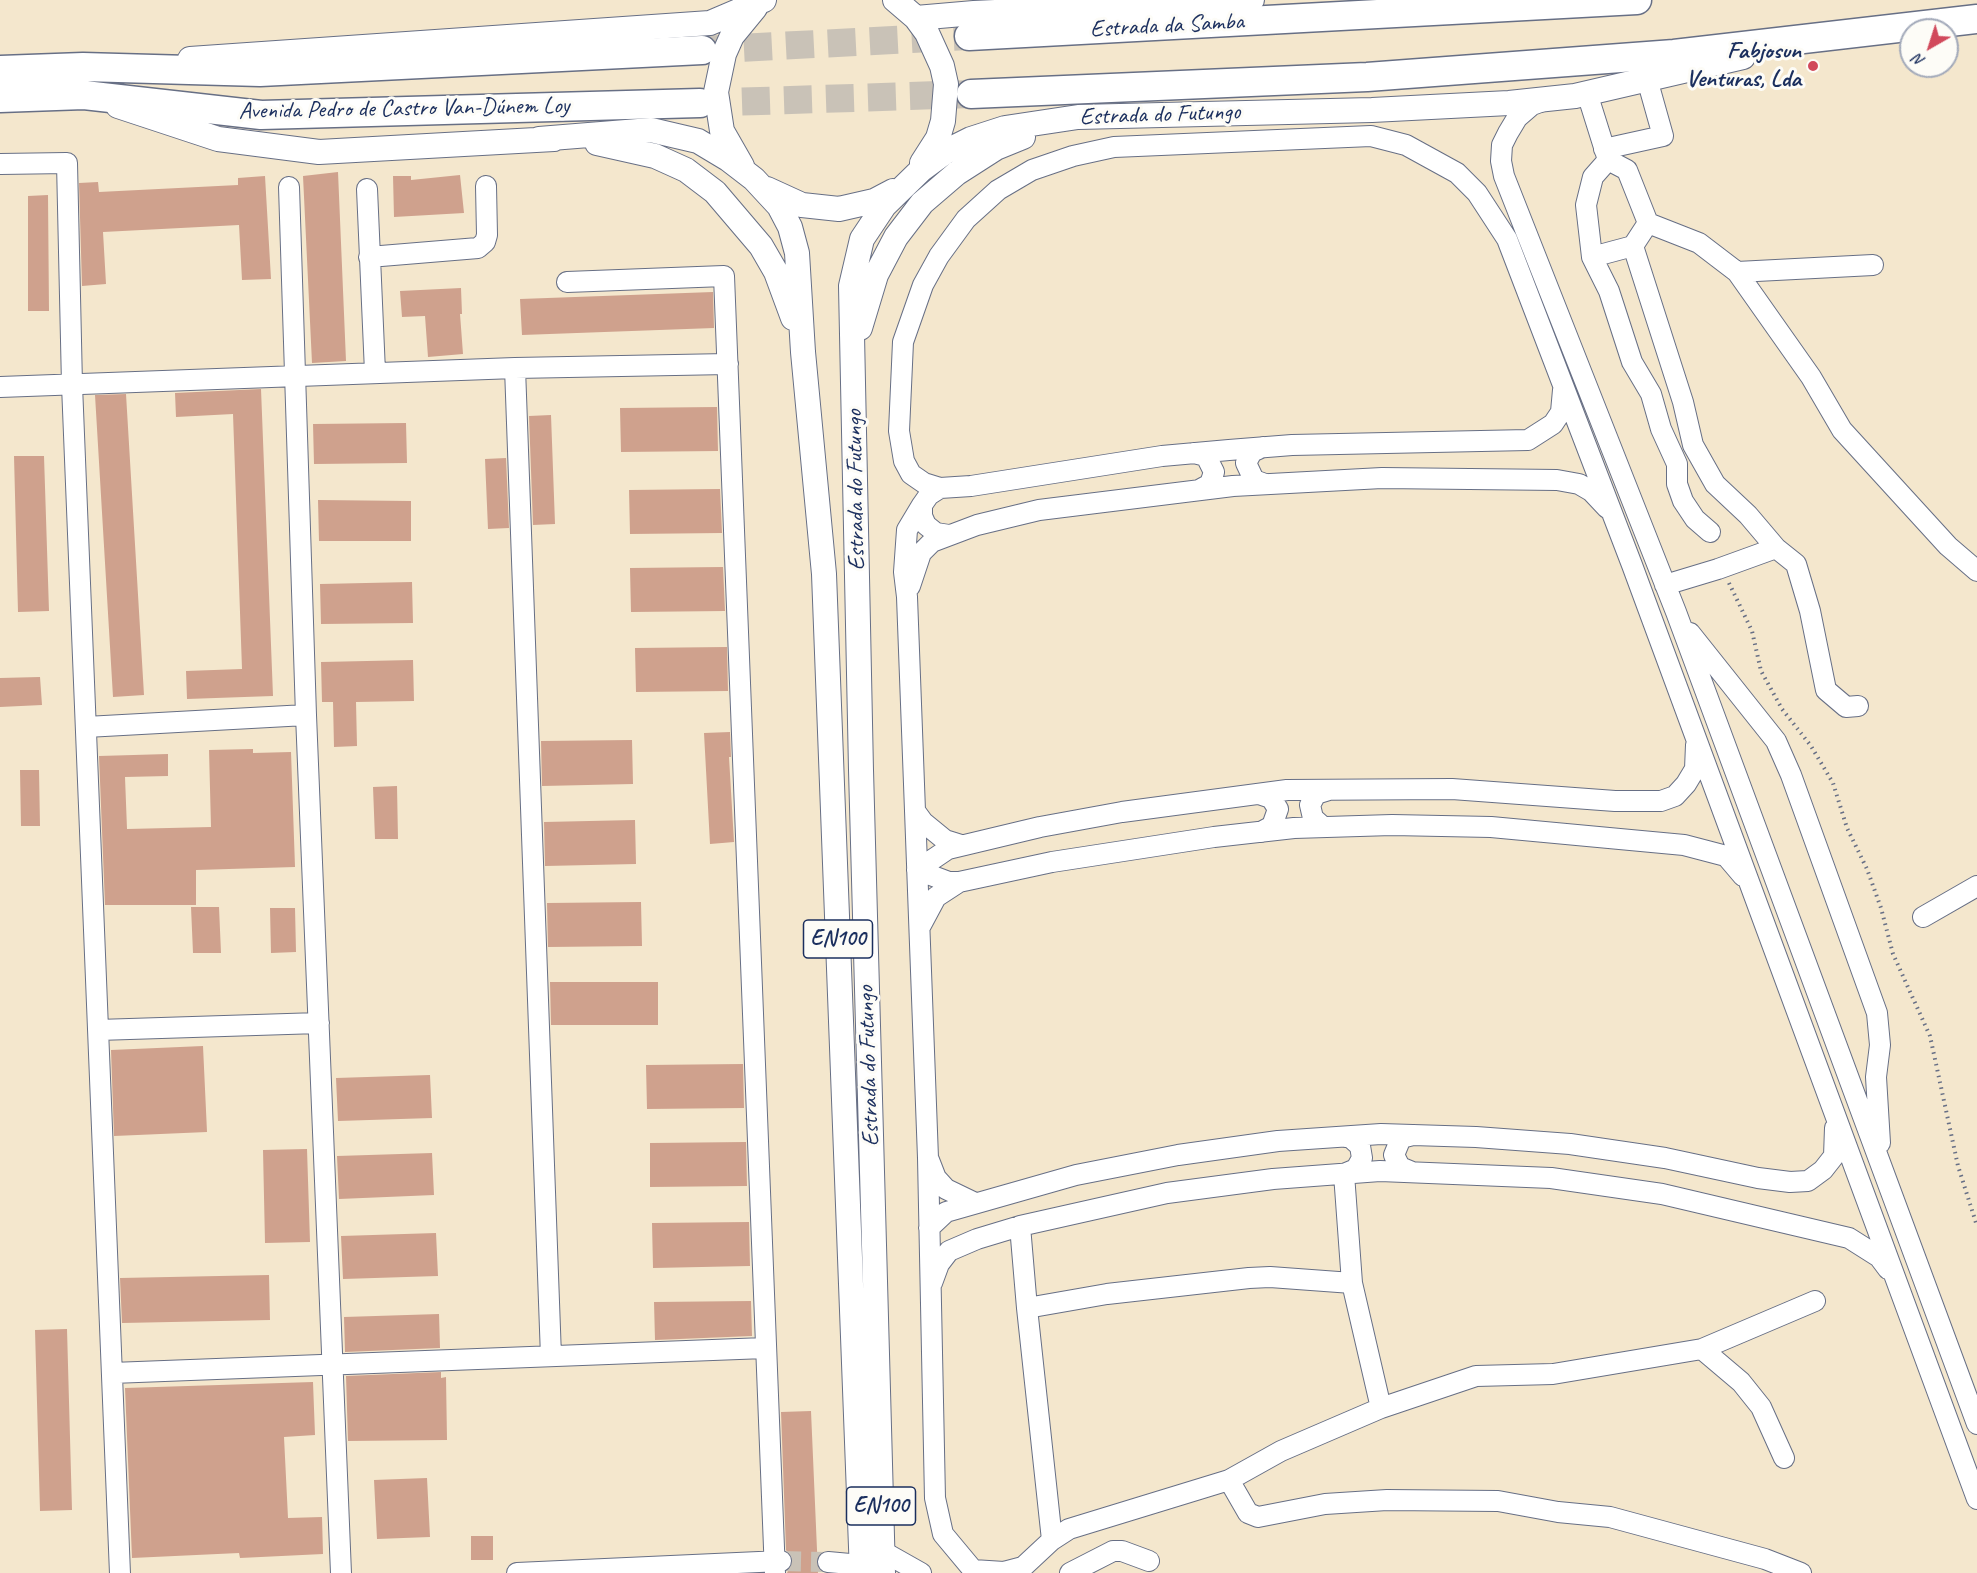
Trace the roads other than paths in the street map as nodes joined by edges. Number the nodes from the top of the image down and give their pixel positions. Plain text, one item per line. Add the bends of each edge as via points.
1 (765, 0) edge
2 (935, 0) edge
3 (1251, 0) edge
4 (1636, 0) edge
5 (902, 6) edge
6 (1977, 19) edge
7 (971, 25) junction
8 (1838, 35) junction
9 (702, 50) tunnel mouth
10 (83, 67) junction
11 (0, 70) edge
12 (1647, 79) junction
13 (1587, 93) junction
14 (971, 94) tunnel mouth
15 (84, 95) junction
16 (0, 98) edge
17 (1550, 98) junction
18 (700, 103) tunnel mouth
19 (1088, 117) junction
20 (538, 139) junction
21 (1606, 155) junction
22 (0, 164) edge
23 (754, 179) junction
24 (906, 182) junction
25 (486, 186) dead end
26 (289, 187) dead end
27 (367, 189) dead end
28 (1648, 223) junction
29 (1633, 246) junction
30 (369, 257) junction
31 (1592, 257) junction
32 (1873, 265) dead end
33 (1737, 272) junction
34 (567, 282) dead end
35 (855, 351) junction
36 (803, 352) junction
37 (728, 364) junction
38 (515, 368) junction
39 (375, 372) junction
40 (294, 376) junction
41 (72, 385) junction
42 (0, 387) edge
43 (1563, 387) junction
44 (1263, 447) junction
45 (1194, 453) junction
46 (1703, 463) junction
47 (1677, 464) junction
48 (1265, 484) junction
49 (940, 488) junction
50 (1199, 490) junction
51 (922, 505) junction
52 (1614, 520) junction
53 (1710, 532) dead end
54 (949, 536) junction
55 (1776, 548) junction
56 (1977, 571) edge
57 (1665, 585) junction
58 (907, 597) junction
59 (1676, 612) junction
60 (1858, 705) dead end
61 (306, 715) junction
62 (86, 727) junction
63 (1695, 737) junction
64 (1329, 790) junction
65 (1259, 794) junction
66 (915, 811) junction
67 (1328, 827) junction
68 (1261, 832) junction
69 (961, 845) junction
70 (917, 870) junction
71 (959, 882) junction
72 (1977, 886) edge
73 (1755, 897) junction
74 (1923, 917) dead end
75 (920, 931) junction
76 (319, 1023) junction
77 (98, 1030) junction
78 (1829, 1098) junction
79 (1413, 1135) junction
80 (1345, 1137) junction
81 (928, 1158) junction
82 (1412, 1172) junction
83 (1344, 1174) junction
84 (1891, 1192) junction
85 (975, 1203) junction
86 (1020, 1226) junction
87 (929, 1227) junction
88 (977, 1239) junction
89 (1352, 1283) junction
90 (930, 1288) junction
91 (1899, 1289) junction
92 (1815, 1301) dead end
93 (1028, 1308) junction
94 (765, 1348) junction
95 (1702, 1349) junction
96 (551, 1356) junction
97 (333, 1365) junction
98 (112, 1373) junction
99 (1381, 1408) junction
100 (1977, 1424) edge
101 (1784, 1458) dead end
102 (1229, 1480) junction
103 (1977, 1499) edge
104 (1052, 1540) junction
105 (1149, 1561) dead end
106 (828, 1562) tunnel mouth
107 (777, 1565) edge
108 (872, 1565) edge
109 (973, 1572) edge
110 (120, 1573) edge
111 (341, 1573) edge
112 (517, 1573) edge
113 (921, 1573) edge
114 (1070, 1573) edge
115 (1801, 1573) edge

1 - 10 main road, Avenida Pedro de Castro Van-Dúnem Loy via 710,22
1 - 23 main road via 732,36 721,63 716,92 726,140
2 - 7 main road
3 - 7 main road
4 - 7 highway, Estrada da Samba via 1366,16
5 - 7 main road
5 - 24 main road via 927,33 939,58 946,103 930,155
6 - 8 highway
8 - 12 main road
8 - 14 highway, Estrada do Futungo via 1674,54 1367,78
9 - 10 highway, Avenida Pedro de Castro Van-Dúnem Loy via 260,72
10 - 11 highway, Avenida Pedro de Castro Van-Dúnem Loy
12 - 13 main road, Estrada do Futungo
12 - 21 street via 1663,136
13 - 17 main road, Estrada do Futungo
13 - 21 street
15 - 16 highway, Avenida Pedro de Castro Van-Dúnem Loy
15 - 18 highway, Avenida Pedro de Castro Van-Dúnem Loy via 261,115
15 - 20 main road via 218,139 319,152
17 - 19 main road, Estrada do Futungo via 1372,110
17 - 57 street via 1532,105 1517,118 1502,145 1501,161
19 - 24 main road, Estrada do Futungo via 1005,128 971,140 945,152
19 - 35 main road via 996,148 957,173 922,203 896,237 876,275
20 - 23 main road, Avenida Pedro de Castro Van-Dúnem Loy via 651,130 698,141
20 - 36 main road via 610,145 655,156 686,170 715,192 761,246 776,272
21 - 28 street via 1627,171
21 - 31 street via 1593,177 1587,206
22 - 41 street via 67,163
23 - 24 main road via 785,200 802,206 838,209 874,201
23 - 36 main road, Estrada do Futungo via 778,206 793,236
24 - 35 main road, Estrada do Futungo via 862,239 851,286
25 - 30 street via 487,235 478,248
26 - 40 street
27 - 30 street
28 - 29 street
28 - 33 street via 1699,243
29 - 31 street
29 - 46 street via 1693,445
30 - 39 street
31 - 47 street
32 - 33 street
33 - 56 street via 1811,377 1842,430 1948,546
34 - 37 street via 724,276
35 - 108 main road, Estrada do Futungo / EN100
36 - 108 main road, Estrada do Futungo / EN100 via 824,574
37 - 38 street
37 - 94 street
38 - 39 street
38 - 96 street
39 - 40 street
40 - 41 street
40 - 61 street
41 - 42 street
41 - 62 street
43 - 44 street via 1561,412 1553,424 1528,440
43 - 49 street via 1507,239 1477,193 1457,173 1433,158 1406,145 1371,136 1114,147 1032,170 998,190 966,219 923,285 903,342 899,430 904,461 911,474
43 - 52 street
44 - 45 street
44 - 48 street via 1252,452 1246,463 1254,480
45 - 49 street
45 - 50 street via 1206,456 1213,466 1210,484
46 - 47 street
46 - 55 street via 1715,484
47 - 53 street via 1677,484 1683,501
48 - 50 street
48 - 52 street via 1382,478 1557,480 1591,491
49 - 51 street
50 - 54 street via 1039,510
51 - 54 street via 926,525
51 - 58 street via 904,543
52 - 63 street
54 - 58 street via 932,542 921,553
55 - 57 street
55 - 60 street via 1796,564 1826,690 1846,707
57 - 59 street
58 - 66 street
59 - 84 street
59 - 84 street via 1776,741 1791,775 1877,1013 1878,1136
61 - 62 street
61 - 76 street
62 - 77 street
63 - 64 street via 1695,769 1675,796 1661,801 1452,789
63 - 73 street
64 - 65 street
64 - 67 street via 1316,794 1311,806 1317,823
65 - 68 street via 1271,798 1278,809 1272,826
65 - 69 street via 1122,812
66 - 69 street via 945,840
66 - 70 street
67 - 68 street
67 - 73 street via 1491,827 1684,845 1726,856
68 - 71 street via 1133,848
69 - 70 street
70 - 71 street
70 - 75 street
71 - 75 street via 936,897
72 - 74 street
73 - 78 street
75 - 81 street
76 - 77 street
76 - 97 street
77 - 98 street
78 - 79 street via 1836,1136 1834,1156 1808,1181 1758,1178 1665,1158 1570,1144
78 - 91 street
79 - 80 street
79 - 82 street via 1401,1138 1394,1155 1400,1167
80 - 83 street via 1360,1146 1362,1158 1356,1169
80 - 85 street via 1278,1141 1178,1155 1076,1176
81 - 85 street via 936,1178 946,1189
81 - 87 street
82 - 83 street
82 - 91 street via 1551,1178 1717,1206 1849,1238 1879,1257
83 - 86 street via 1167,1193
83 - 89 street
84 - 100 street
85 - 87 street via 946,1212
86 - 88 street
86 - 93 street
87 - 88 street via 959,1239
87 - 90 street
88 - 90 street via 949,1251
89 - 93 street via 1249,1278 1107,1294
89 - 99 street
90 - 109 street via 935,1498 943,1534
91 - 103 street
92 - 95 street
93 - 104 street
94 - 96 street
94 - 107 street
95 - 99 street via 1553,1374 1476,1376
95 - 101 street via 1741,1382 1761,1407
96 - 97 street
97 - 98 street
97 - 111 street
98 - 110 street
99 - 102 street via 1281,1451
102 - 104 street via 1069,1529
102 - 115 street via 1248,1513 1258,1517 1325,1504 1498,1501 1610,1516 1765,1558
104 - 109 street via 1023,1567 1004,1572
105 - 114 street via 1113,1551
106 - 108 street
107 - 112 street
108 - 113 street

